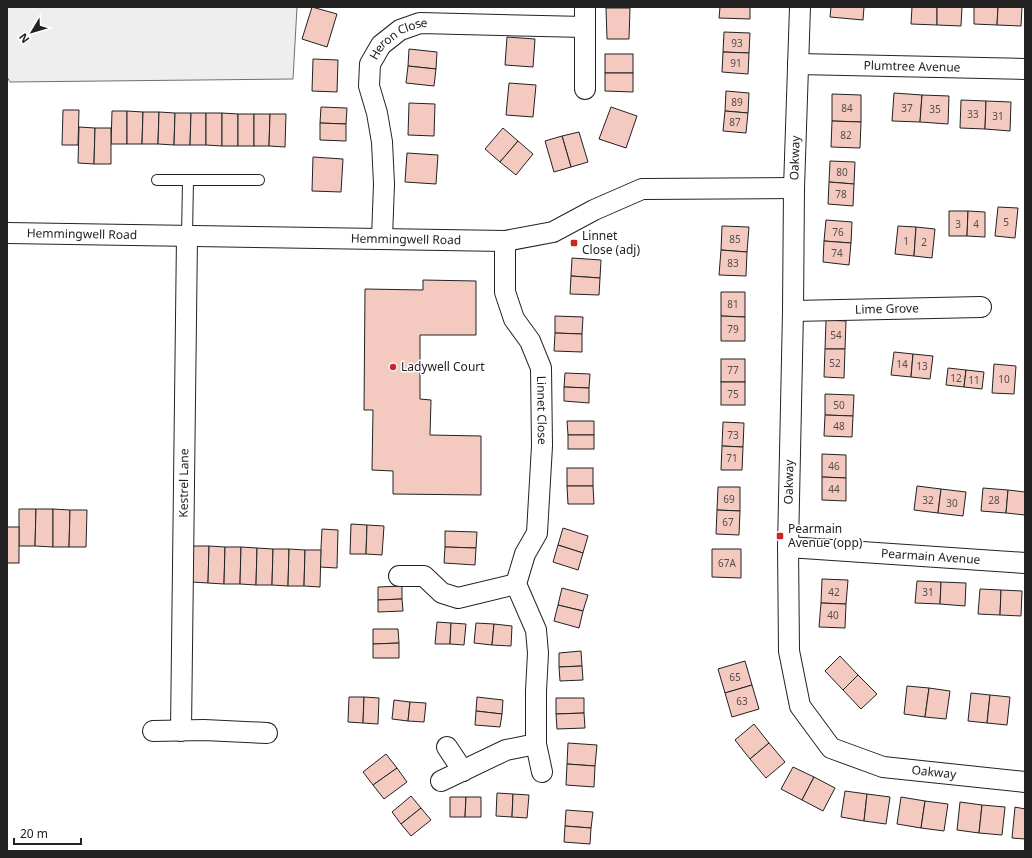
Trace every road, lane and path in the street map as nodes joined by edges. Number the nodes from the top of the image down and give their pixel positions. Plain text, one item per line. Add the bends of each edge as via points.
1 (585, 7) edge
2 (800, 7) edge
3 (585, 28) junction
4 (798, 64) junction
5 (1025, 70) edge
6 (585, 90) dead end
7 (157, 180) dead end
8 (188, 180) junction
9 (259, 180) dead end
10 (794, 188) junction
11 (7, 233) edge
12 (187, 236) junction
13 (382, 238) junction
14 (505, 241) junction
15 (981, 307) dead end
16 (793, 311) junction
17 (788, 547) junction
18 (1025, 563) edge
19 (399, 576) dead end
20 (516, 584) junction
21 (152, 731) dead end
22 (181, 731) junction
23 (267, 733) dead end
24 (536, 744) junction
25 (447, 747) dead end
26 (463, 771) junction
27 (542, 772) dead end
28 (441, 781) dead end
29 (1025, 782) edge

1 - 3 street
2 - 4 street, Oakway
3 - 6 street
3 - 13 street, Heron Close via 420,23 400,30 381,45 370,64 368,86 377,113 382,142
4 - 5 street, Plumtree Avenue
4 - 10 street, Oakway
7 - 8 lane
8 - 9 lane
8 - 12 lane
10 - 14 street, Hemmingwell Road via 642,189 553,232
10 - 16 street, Oakway
11 - 12 street, Hemmingwell Road
12 - 13 street, Hemmingwell Road
12 - 22 street, Kestrel Lane
13 - 14 street, Hemmingwell Road
14 - 20 street, Linnet Close via 505,292 514,319 530,341 541,368 542,446 537,533 525,554
15 - 16 street, Lime Grove
16 - 17 street, Oakway
17 - 18 street, Pearmain Avenue
17 - 29 street, Oakway via 789,651 800,706 831,748 883,767
19 - 20 street via 424,576 442,593 458,598
20 - 24 street via 536,630
21 - 22 street
22 - 23 street
24 - 26 street via 506,750
24 - 27 street
25 - 26 street
26 - 28 street

